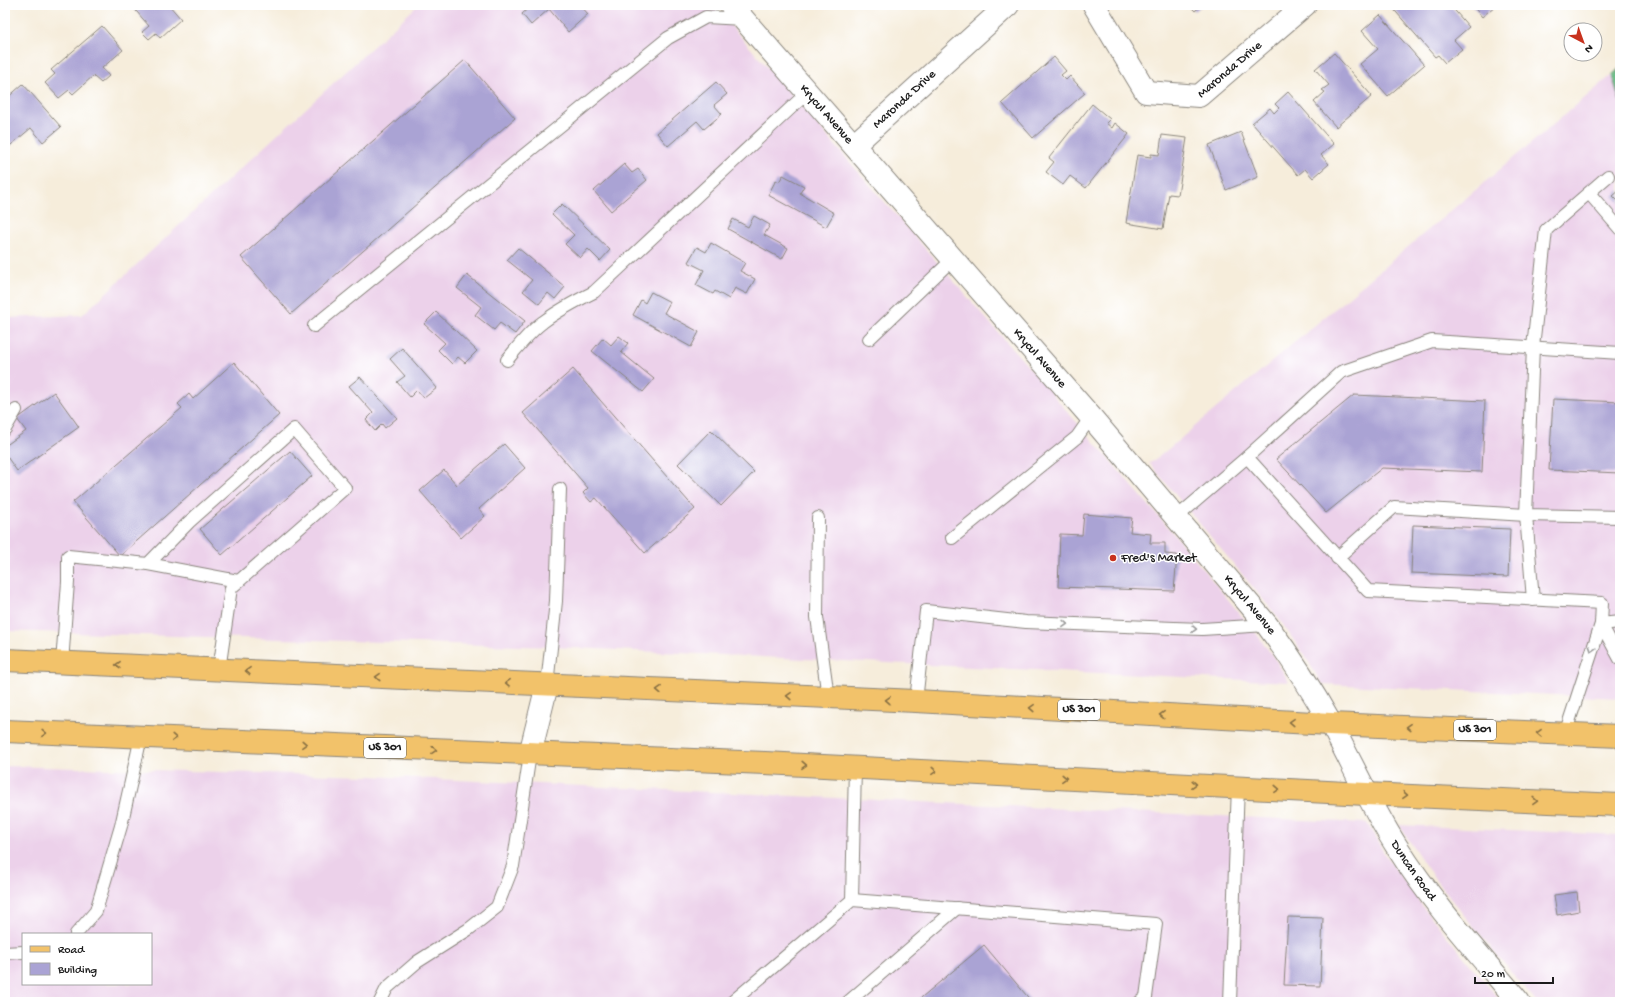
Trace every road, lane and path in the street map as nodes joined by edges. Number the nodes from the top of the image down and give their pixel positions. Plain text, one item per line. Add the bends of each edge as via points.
1 (1008, 5) edge
2 (1094, 5) edge
3 (1305, 5) edge
4 (737, 12) edge
5 (808, 92) junction
6 (854, 145) junction
7 (1608, 176) dead end
8 (1589, 193) junction
9 (1620, 229) edge
10 (954, 258) junction
11 (314, 326) dead end
12 (870, 339) dead end
13 (1533, 347) junction
14 (1620, 352) edge
15 (507, 360) dead end
16 (16, 410) dead end
17 (1091, 417) junction
18 (5, 429) edge
19 (1247, 457) junction
20 (560, 489) dead end
21 (1526, 515) junction
22 (1177, 517) junction
23 (1620, 517) edge
24 (818, 518) dead end
25 (952, 538) dead end
26 (1337, 558) junction
27 (148, 564) junction
28 (238, 581) junction
29 (1533, 600) junction
30 (1620, 622) edge
31 (1601, 624) junction
32 (1266, 625) junction
33 (1620, 659) edge
34 (5, 660) edge
35 (62, 663) junction
36 (219, 670) junction
37 (547, 685) junction
38 (828, 697) junction
39 (916, 701) junction
40 (1330, 724) junction
41 (5, 731) edge
42 (1565, 734) junction
43 (1620, 736) edge
44 (141, 737) junction
45 (530, 754) junction
46 (855, 768) junction
47 (1238, 786) junction
48 (1366, 794) junction
49 (1620, 805) edge
50 (852, 900) junction
51 (957, 908) junction
52 (77, 933) edge
53 (22, 952) edge
54 (5, 953) edge
55 (380, 1002) edge
56 (732, 1002) edge
57 (848, 1002) edge
58 (1140, 1002) edge
59 (1230, 1002) edge
60 (1519, 1002) edge

1 - 6 street, Maronda Drive
2 - 3 street, Maronda Drive via 1146,92 1199,96
4 - 5 street, Krycul Avenue
4 - 11 lane via 706,17 668,38
5 - 6 street, Krycul Avenue
5 - 15 lane via 594,292 542,322
6 - 10 street, Krycul Avenue
7 - 8 lane
8 - 9 lane
8 - 13 lane via 1546,230
10 - 12 lane
10 - 17 street, Krycul Avenue
13 - 14 lane
13 - 19 lane via 1432,341 1341,372
13 - 21 lane
16 - 18 lane
17 - 22 street, Krycul Avenue
17 - 25 lane via 1077,437
19 - 22 lane
19 - 26 lane
20 - 37 lane via 556,601
21 - 23 lane
21 - 26 lane via 1394,507
21 - 29 lane
22 - 32 street, Krycul Avenue
24 - 38 lane via 817,617
26 - 29 lane via 1368,591
27 - 28 lane
27 - 28 lane via 189,522 294,429 345,488
27 - 35 lane via 68,556
28 - 36 lane via 231,588
29 - 31 lane via 1602,603
30 - 31 lane
31 - 33 lane
31 -> 42 lane
39 -> 32 lane via 926,611 1026,622 1202,629
32 - 40 street, Krycul Avenue via 1289,655
34 - 35 main road, US 301
36 -> 35 main road, US 301
37 -> 36 main road, US 301
38 -> 37 main road, US 301
37 - 45 street
39 -> 38 main road, US 301
40 -> 39 main road, US 301
42 -> 40 main road, US 301
40 - 48 street, Duncan Road
41 -> 44 main road, US 301
42 - 43 main road, US 301
44 -> 45 main road, US 301
44 - 52 lane via 121,826 96,911
45 -> 46 main road, US 301
45 - 55 lane via 513,866 497,907 469,929 417,962 387,988
46 -> 47 main road, US 301
46 - 50 lane
47 -> 48 main road, US 301
47 - 59 lane
48 -> 49 main road, US 301
48 - 60 street, Duncan Road via 1416,876
50 - 51 lane
50 - 56 lane
51 - 57 lane
51 - 58 lane via 1156,924 1146,998
53 - 54 lane

